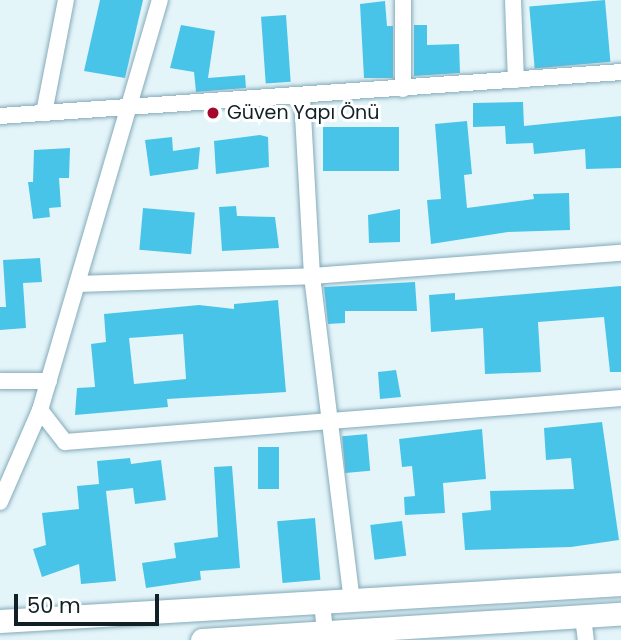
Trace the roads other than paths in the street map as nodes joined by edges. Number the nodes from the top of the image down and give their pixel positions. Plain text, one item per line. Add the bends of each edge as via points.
1 (66, 0) edge
2 (160, 0) edge
3 (403, 0) edge
4 (513, 0) edge
5 (621, 72) edge
6 (516, 80) junction
7 (403, 89) junction
8 (302, 97) junction
9 (128, 108) junction
10 (44, 113) junction
11 (0, 116) edge
12 (621, 253) edge
13 (312, 276) junction
14 (77, 284) junction
15 (0, 381) edge
16 (49, 381) junction
17 (621, 398) edge
18 (40, 410) junction
19 (328, 422) junction
20 (0, 502) edge
21 (621, 584) edge
22 (352, 600) junction
23 (322, 603) junction
24 (621, 614) edge
25 (0, 621) edge
26 (584, 629) edge
27 (326, 635) edge
28 (202, 640) edge

1 - 10 street
2 - 9 street
3 - 7 street
4 - 6 street
5 - 6 street
6 - 7 street
7 - 8 street
8 - 9 street
8 - 13 street
9 - 10 street
9 - 14 street
10 - 11 street
12 - 13 street
13 - 14 street
13 - 19 street
14 - 16 street
15 - 16 street
16 - 18 street
17 - 19 street
18 - 19 street via 65,442
18 - 20 street
19 - 22 street
21 - 22 street
22 - 23 street
23 - 25 street
23 - 27 street
24 - 26 street
26 - 27 street
27 - 28 street

